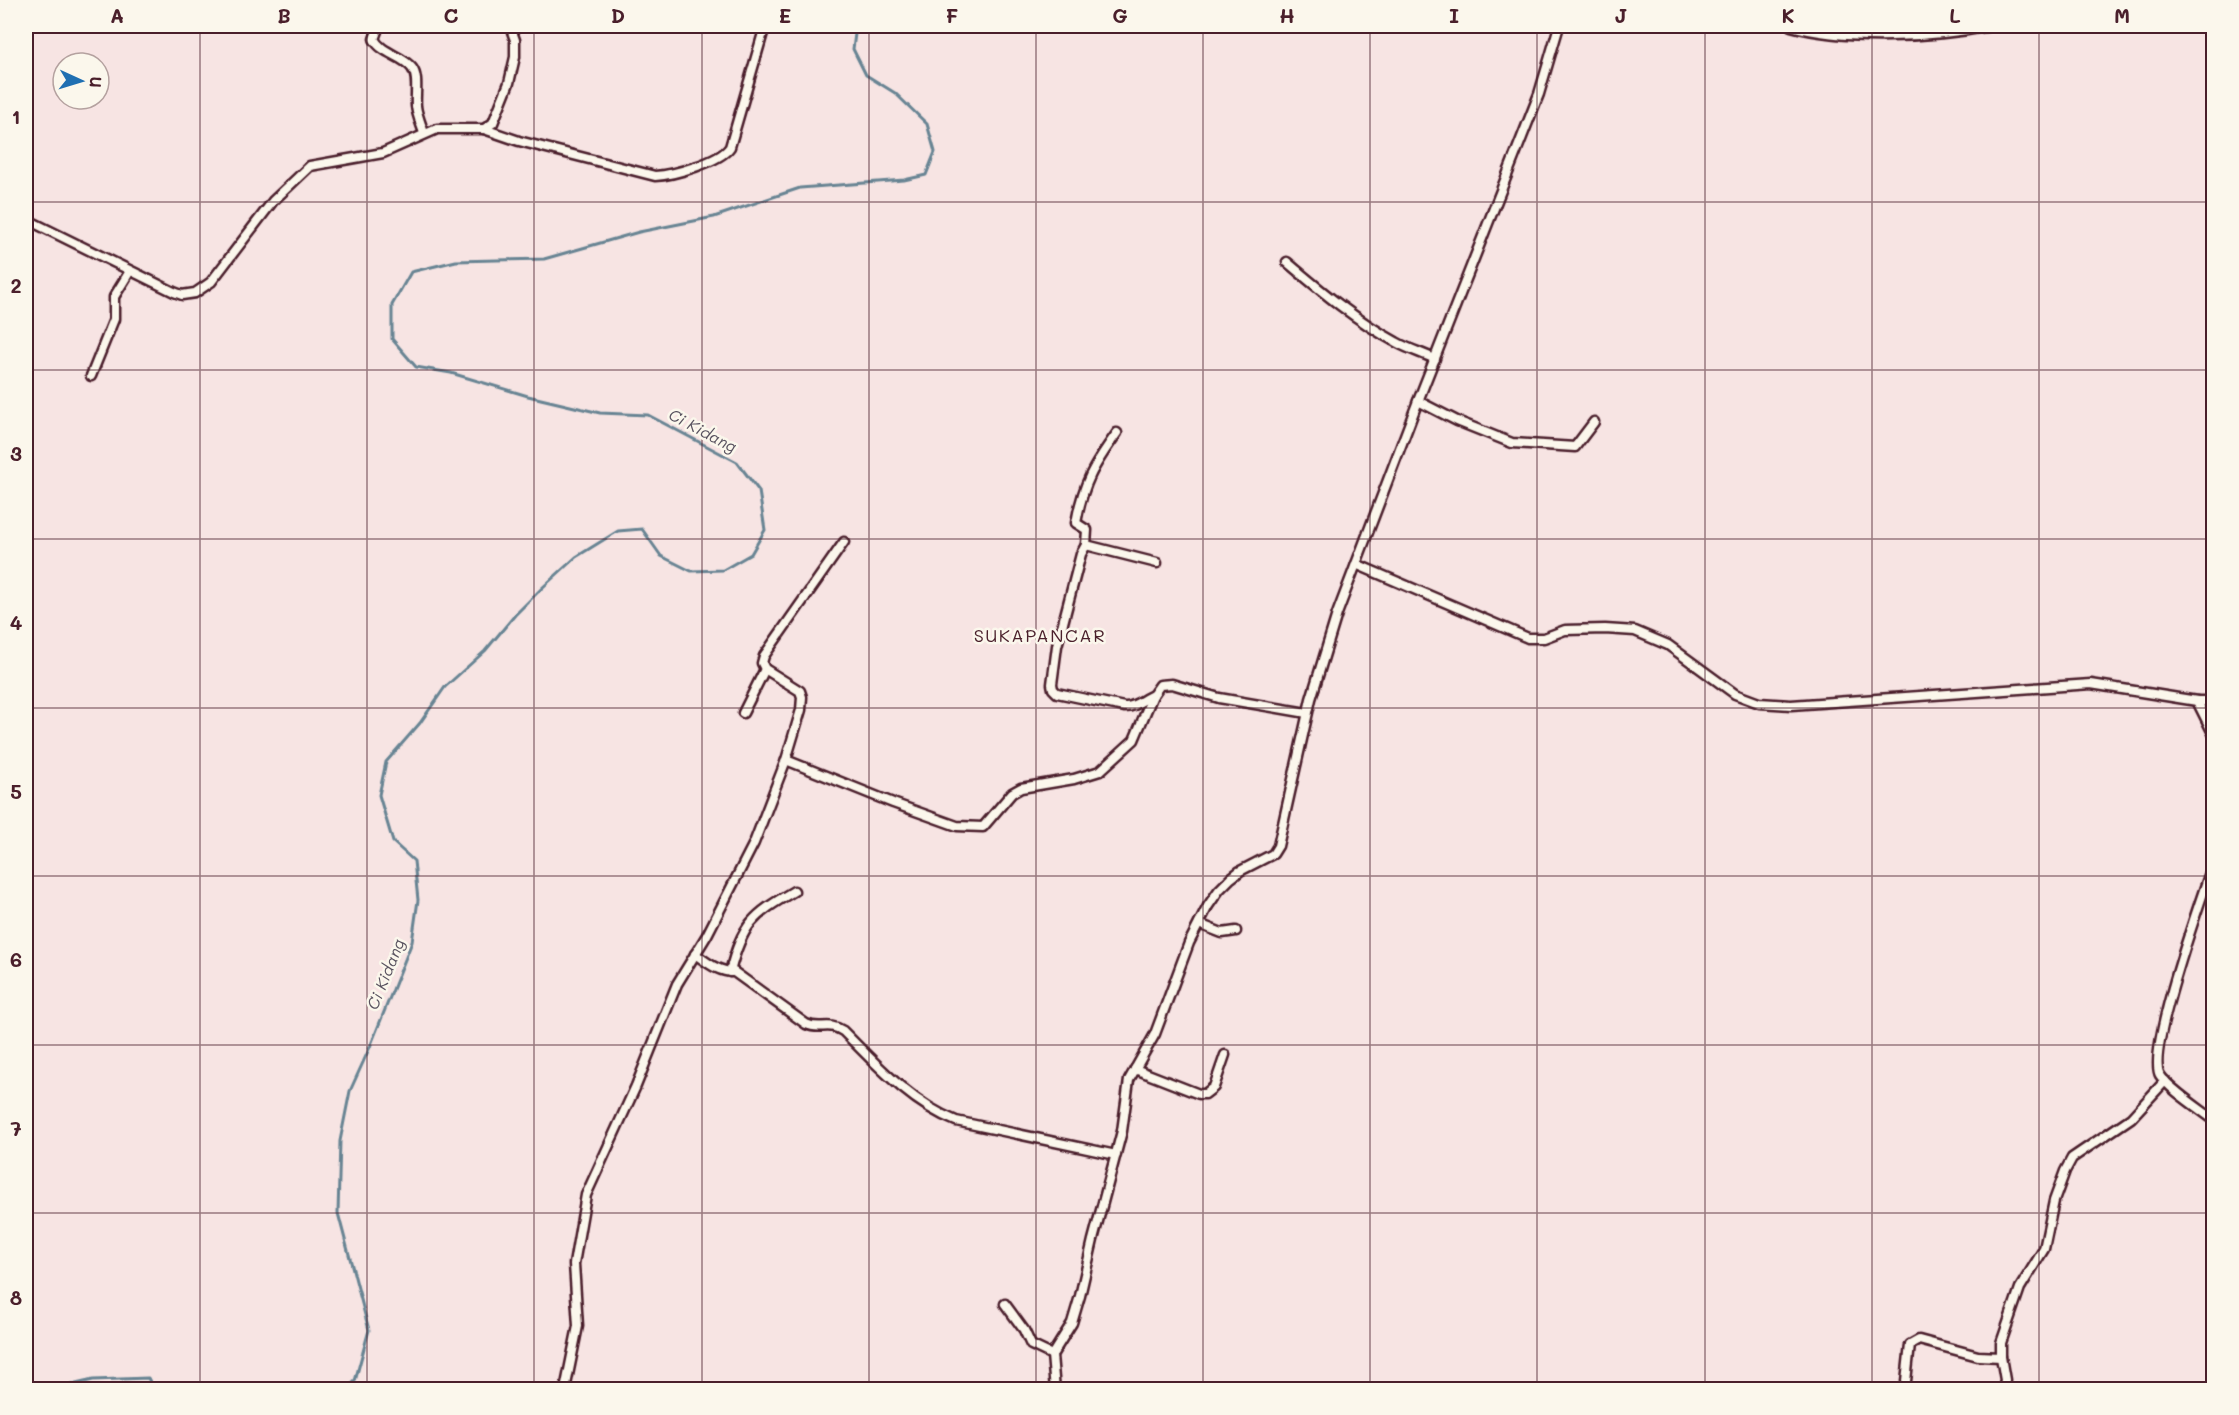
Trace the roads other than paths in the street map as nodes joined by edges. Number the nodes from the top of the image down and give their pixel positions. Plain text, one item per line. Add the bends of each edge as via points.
1 (378, 26) edge
2 (510, 26) edge
3 (765, 26) edge
4 (1559, 26) edge
5 (1791, 26) edge
6 (1854, 26) edge
7 (1991, 26) edge
8 (1849, 35) junction
9 (484, 129) junction
10 (424, 134) junction
11 (26, 219) edge
12 (1287, 262) dead end
13 (130, 271) junction
14 (1435, 359) junction
15 (91, 376) dead end
16 (1418, 401) junction
17 (1594, 422) dead end
18 (1117, 433) dead end
19 (844, 542) dead end
20 (1086, 545) junction
21 (1157, 563) dead end
22 (1356, 564) junction
23 (765, 669) junction
24 (1153, 695) junction
25 (2197, 701) junction
26 (2214, 701) edge
27 (744, 713) dead end
28 (1307, 713) junction
29 (2214, 735) edge
30 (786, 760) junction
31 (2214, 861) edge
32 (794, 891) dead end
33 (1199, 924) junction
34 (1236, 931) dead end
35 (696, 954) junction
36 (730, 972) junction
37 (1225, 1055) dead end
38 (1135, 1070) junction
39 (2165, 1081) junction
40 (2214, 1120) edge
41 (1116, 1155) junction
42 (1005, 1304) dead end
43 (1052, 1355) junction
44 (2001, 1357) junction
45 (565, 1389) edge
46 (1055, 1389) edge
47 (1905, 1389) edge
48 (2003, 1389) edge

1 - 10 street via 374,39 377,46 413,69 416,107
2 - 9 street via 515,57 510,83 497,117
3 - 9 street via 730,147 701,164 655,176
4 - 14 street via 1539,94
5 - 8 street
6 - 8 street
7 - 8 street
9 - 10 street via 437,129
10 - 13 street via 382,153 310,166 273,201 211,282 195,293 182,295
11 - 13 street
12 - 14 street via 1384,335
13 - 15 street via 114,297 114,319
14 - 16 street
16 - 17 street via 1512,443 1575,447
16 - 22 street
18 - 20 street via 1084,487 1076,523 1087,530
19 - 23 street via 768,649 762,663
20 - 21 street
20 - 24 street via 1057,646 1053,689 1130,707
22 - 25 street via 1528,638 1544,638 1566,630 1635,631 1668,645 1735,694 1759,703 1791,705 2091,684
22 - 28 street
23 - 27 street
23 - 30 street via 800,691 802,697
24 - 28 street via 1160,685 1172,684 1220,698
24 - 30 street via 1134,740 1100,771 1021,788 983,827 957,826
25 - 26 street
25 - 29 street
28 - 33 street via 1278,846 1273,854 1240,871 1219,890
30 - 35 street via 754,843
31 - 39 street via 2177,973 2164,1027 2157,1067
32 - 36 street via 750,922 736,947
33 - 34 street via 1222,933
33 - 38 street via 1155,1034
35 - 36 street
35 - 45 street via 677,984 586,1195 574,1264 578,1326
36 - 41 street via 806,1024 816,1028 834,1026 843,1031 902,1088 941,1115
37 - 38 street via 1212,1091 1203,1094
38 - 41 street via 1126,1090
39 - 40 street
39 - 44 street via 2131,1118 2072,1158 2054,1201 2044,1249 2020,1288 2001,1343
41 - 43 street via 1073,1318
42 - 43 street via 1031,1345
43 - 46 street
44 - 47 street via 1978,1356 1914,1341 1910,1345
44 - 48 street

